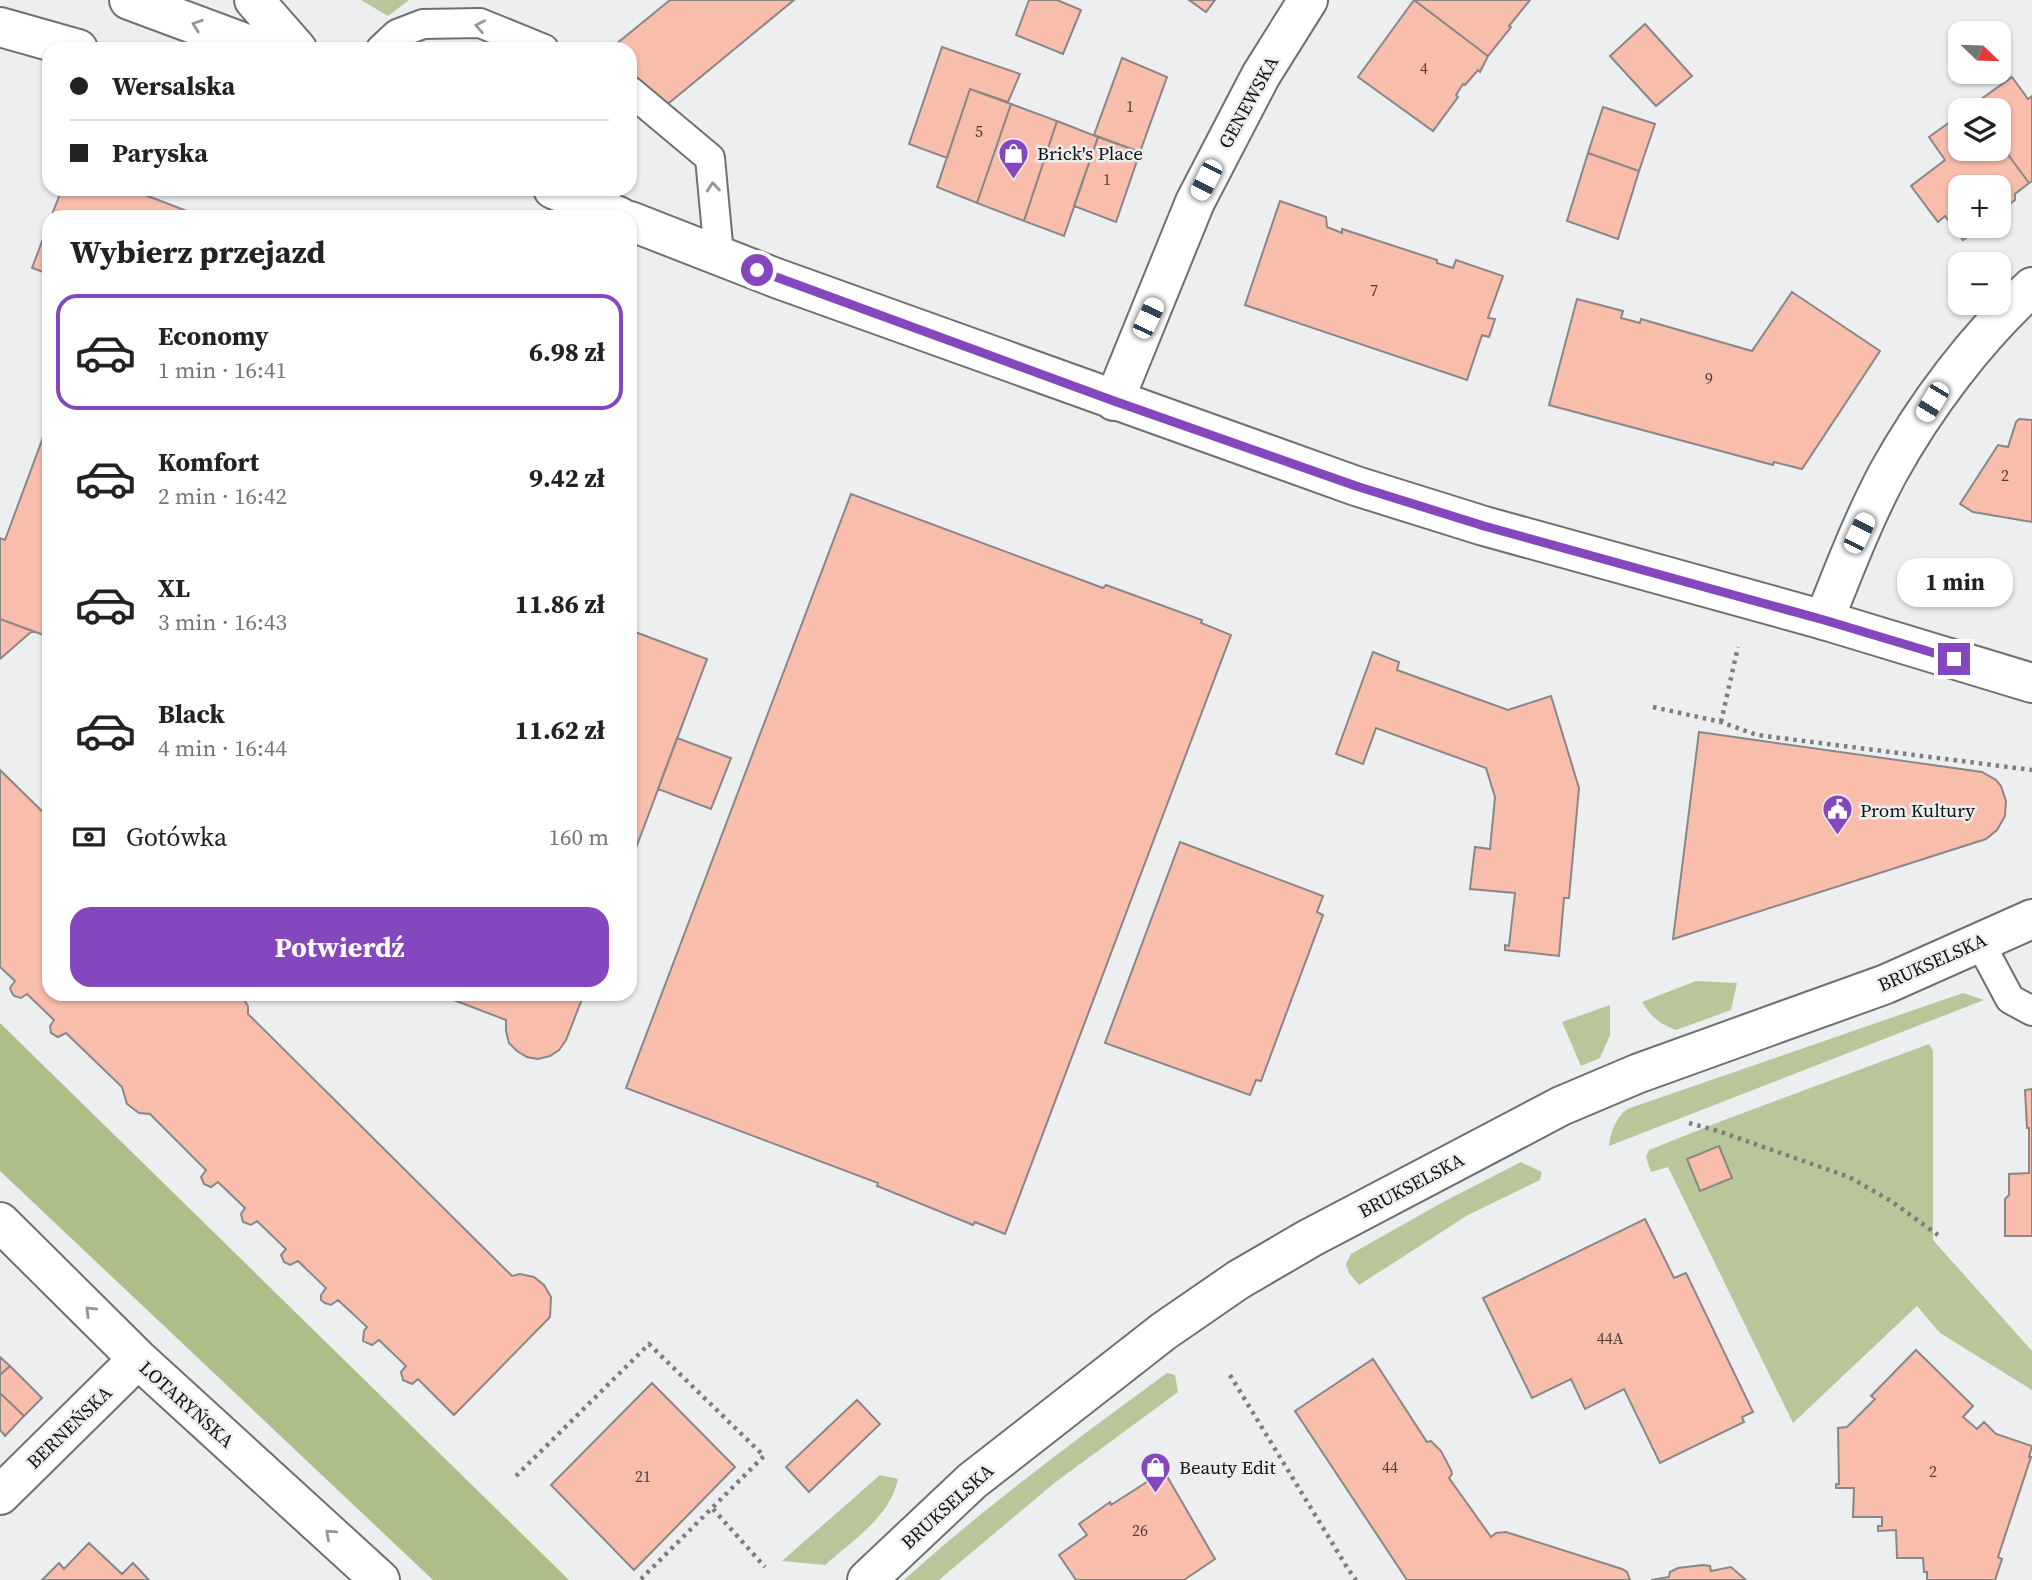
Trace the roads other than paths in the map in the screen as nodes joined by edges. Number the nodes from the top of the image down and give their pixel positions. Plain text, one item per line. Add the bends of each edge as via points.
1 (129, 0) edge
2 (254, 0) edge
3 (1308, 0) edge
4 (0, 27) edge
5 (53, 42) edge
6 (242, 42) edge
7 (291, 42) edge
8 (388, 42) edge
9 (527, 42) edge
10 (637, 98) edge
11 (565, 196) edge
12 (602, 210) edge
13 (637, 224) edge
14 (719, 255) junction
15 (2032, 287) edge
16 (1114, 401) junction
17 (1824, 620) junction
18 (2032, 683) edge
19 (2032, 919) edge
20 (1979, 941) junction
21 (2032, 1012) edge
22 (0, 1222) edge
23 (138, 1359) junction
24 (0, 1495) edge
25 (380, 1580) edge
26 (867, 1580) edge

6 -> 1 street
2 - 7 street
3 - 16 street, GENEWSKA via 1261,75 1195,201
4 - 5 street
9 -> 8 lane via 480,23 423,24
14 -> 10 lane via 710,158
11 - 12 street
13 - 14 street
14 - 16 street
15 - 17 street via 2004,313 1932,402 1882,485
16 - 17 street via 1484,526
17 - 18 street
19 - 20 street, BRUKSELSKA
20 - 21 lane via 2010,999
20 - 26 street, BRUKSELSKA via 1886,984 1561,1106 1310,1238 1238,1280 1153,1340 972,1481
23 -> 22 street, LOTARYŃSKA
23 - 24 street, BERNEŃSKA
25 -> 23 street, LOTARYŃSKA

